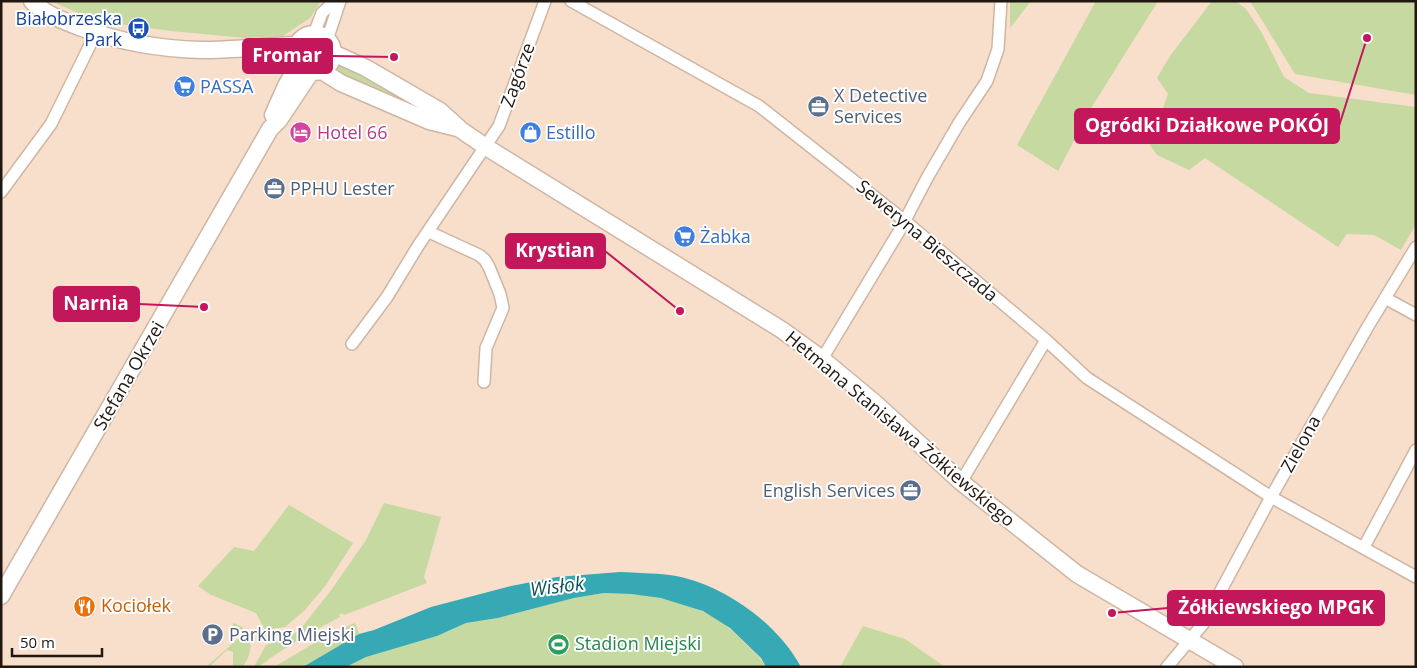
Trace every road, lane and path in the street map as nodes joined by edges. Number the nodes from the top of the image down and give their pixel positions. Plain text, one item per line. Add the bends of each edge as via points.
1 (32, 1) edge
2 (335, 1) edge
3 (340, 1) edge
4 (545, 1) edge
5 (571, 1) edge
6 (1001, 1) edge
7 (96, 33) junction
8 (325, 42) junction
9 (224, 49) junction
10 (271, 58) junction
11 (305, 63) junction
12 (286, 86) junction
13 (270, 129) junction
14 (461, 130) junction
15 (486, 147) junction
16 (1, 192) edge
17 (905, 221) junction
18 (429, 232) junction
19 (1416, 247) edge
20 (1385, 298) junction
21 (1416, 316) edge
22 (1046, 340) junction
23 (352, 344) dead end
24 (822, 359) junction
25 (484, 382) dead end
26 (1416, 450) edge
27 (961, 482) junction
28 (1271, 497) junction
29 (1364, 547) junction
30 (1416, 576) edge
31 (1, 596) edge
32 (1189, 641) junction
33 (1166, 667) edge
34 (1234, 667) edge

1 - 7 street via 42,11
2 - 8 street via 322,13
3 - 8 street
4 - 15 street, Zagórze via 499,126
5 - 17 street, Seweryna Bieszczada via 759,106
6 - 17 street via 998,49 987,81 959,123
7 - 9 street via 170,48
7 - 16 street via 51,124
8 - 11 street via 330,64
8 - 11 street via 307,35 301,39
8 - 14 street, Hetmana Stanisława Żółkiewskiego via 440,111
9 - 10 street
9 - 11 street
10 - 11 street
10 - 12 street via 283,72
11 - 12 street, Stefana Okrzei
11 - 13 street, Stefana Okrzei via 279,120
11 - 14 street, Hetmana Stanisława Żółkiewskiego via 341,83 429,121
12 - 13 street, Stefana Okrzei via 271,118
13 - 31 street, Stefana Okrzei
14 - 15 street, Hetmana Stanisława Żółkiewskiego
15 - 18 street, Zagórze
15 - 24 street, Hetmana Stanisława Żółkiewskiego via 775,325
17 - 22 street, Seweryna Bieszczada
17 - 24 street
18 - 23 street, Zagórze
18 - 25 street via 485,260 500,294 503,308 486,348
19 - 20 street, Zielona
20 - 21 street
20 - 28 street, Zielona
22 - 27 street
22 - 28 street, Seweryna Bieszczada via 1087,378
24 - 27 street, Hetmana Stanisława Żółkiewskiego
26 - 29 street
27 - 32 street, Hetmana Stanisława Żółkiewskiego via 1077,574
28 - 29 street, Seweryna Bieszczada
28 - 32 street, Zielona via 1202,624
29 - 30 street, Seweryna Bieszczada
32 - 33 street, Zielona
32 - 34 street, Hetmana Stanisława Żółkiewskiego

